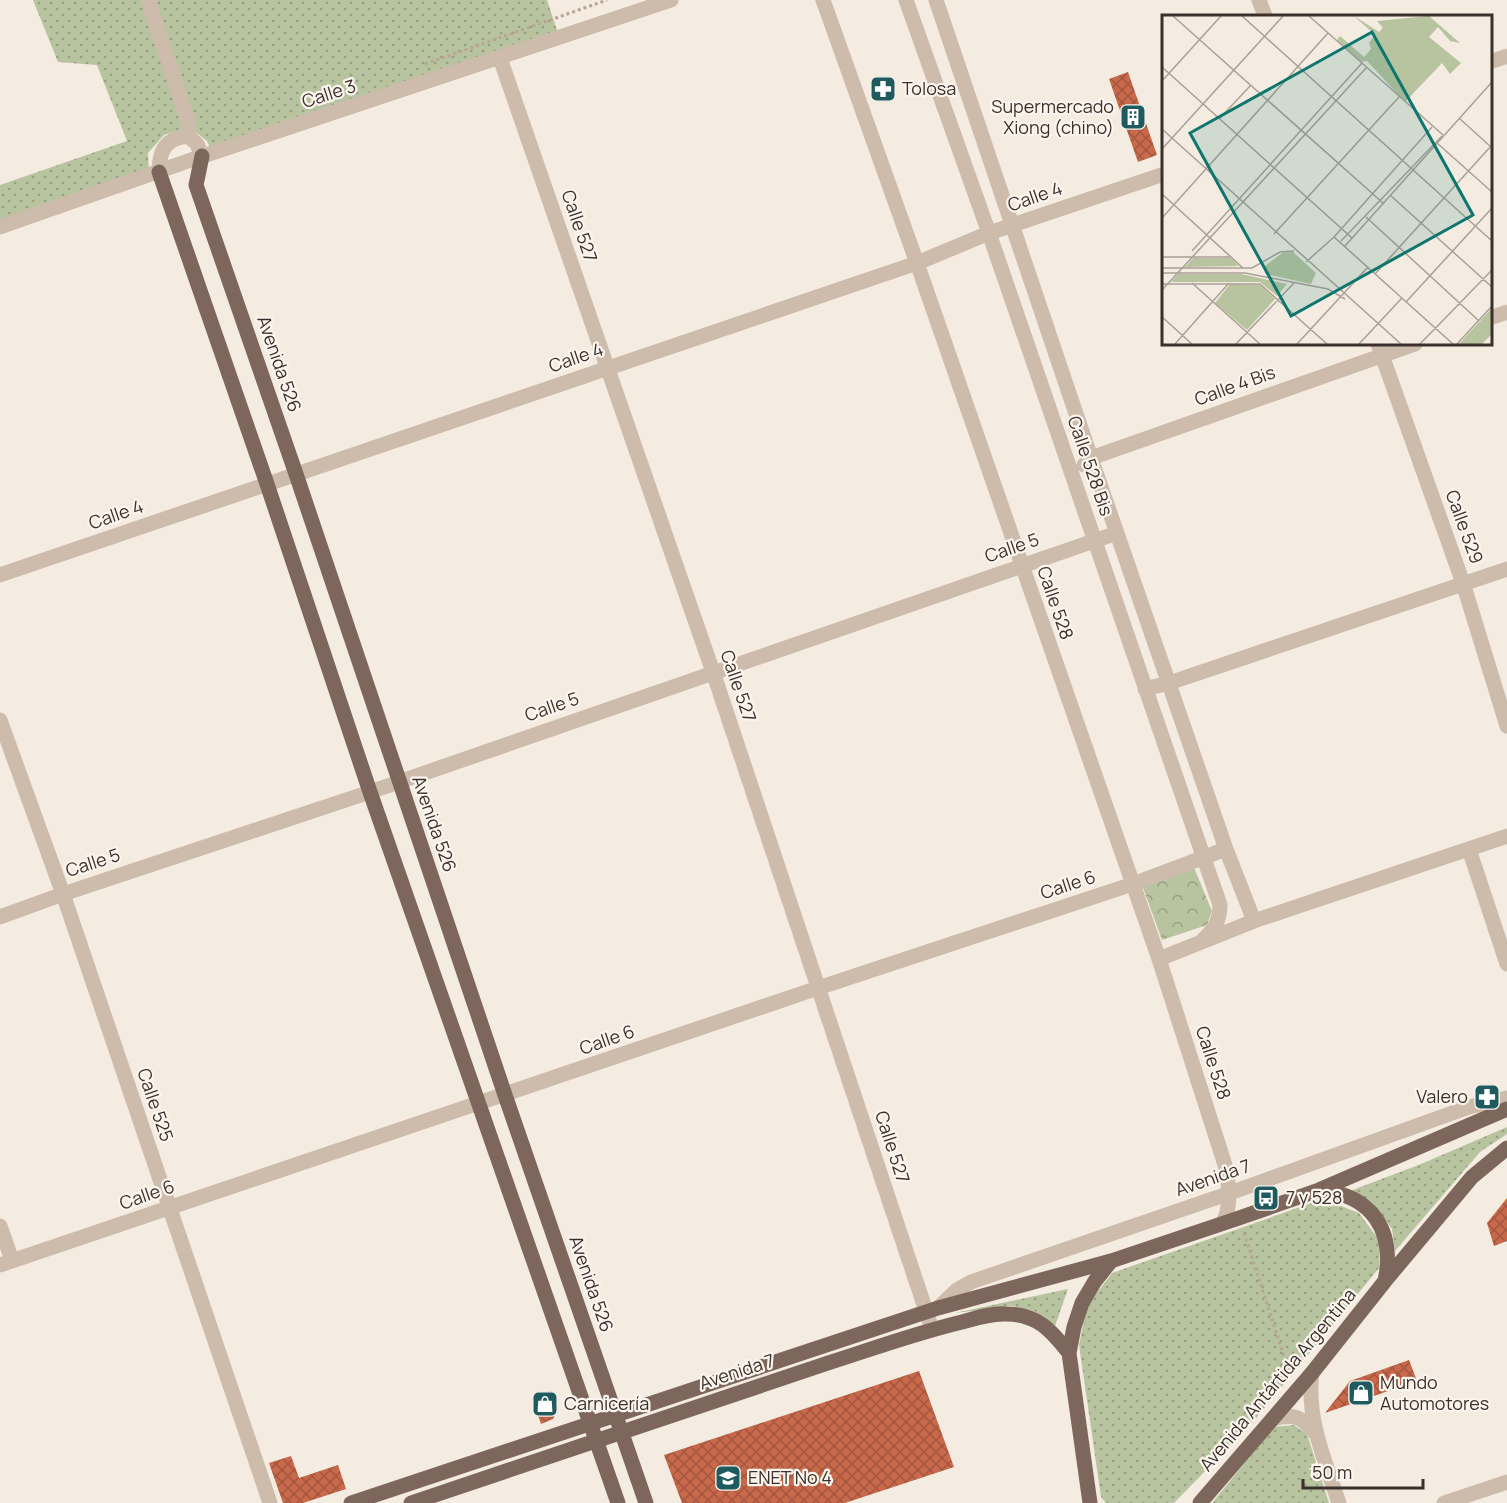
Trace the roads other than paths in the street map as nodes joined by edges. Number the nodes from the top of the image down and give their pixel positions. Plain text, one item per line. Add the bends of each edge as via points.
1 (148, 0) edge
2 (671, 0) edge
3 (823, 0) edge
4 (906, 0) edge
5 (936, 0) edge
6 (1259, 0) edge
7 (1265, 15) edge
8 (1507, 56) edge
9 (500, 58) junction
10 (1492, 62) edge
11 (188, 136) junction
12 (202, 156) junction
13 (159, 172) junction
14 (1162, 175) edge
15 (1012, 226) junction
16 (0, 227) edge
17 (989, 233) junction
18 (917, 263) junction
19 (1507, 312) edge
20 (1492, 318) edge
21 (1408, 345) edge
22 (1380, 349) edge
23 (608, 368) junction
24 (1091, 458) junction
25 (296, 474) junction
26 (1073, 475) junction
27 (267, 484) junction
28 (1117, 533) junction
29 (1095, 540) junction
30 (1021, 566) junction
31 (1507, 568) edge
32 (0, 574) edge
33 (1463, 583) junction
34 (713, 672) junction
35 (1169, 683) junction
36 (1145, 689) junction
37 (0, 720) edge
38 (1507, 726) edge
39 (399, 782) junction
40 (370, 792) junction
41 (1507, 836) edge
42 (1226, 849) junction
43 (1469, 849) junction
44 (1203, 858) junction
45 (1132, 884) junction
46 (63, 894) junction
47 (0, 917) edge
48 (1254, 921) junction
49 (1201, 942) junction
50 (1159, 959) junction
51 (1507, 964) edge
52 (818, 988) junction
53 (505, 1095) junction
54 (1507, 1098) edge
55 (478, 1103) junction
56 (1507, 1109) edge
57 (1507, 1148) edge
58 (1319, 1190) junction
59 (1230, 1193) junction
60 (169, 1208) junction
61 (1223, 1223) junction
62 (0, 1226) edge
63 (1112, 1261) junction
64 (6, 1263) edge
65 (1385, 1281) junction
66 (932, 1310) junction
67 (932, 1329) junction
68 (1069, 1353) junction
69 (1312, 1373) junction
70 (616, 1414) junction
71 (1273, 1419) junction
72 (591, 1423) junction
73 (622, 1431) junction
74 (1316, 1434) junction
75 (597, 1440) junction
76 (1507, 1482) edge
77 (1091, 1502) edge
78 (270, 1503) edge
79 (351, 1503) edge
80 (411, 1503) edge
81 (618, 1503) edge
82 (646, 1503) edge
83 (1200, 1503) edge
84 (1338, 1503) edge
85 (1444, 1503) edge

1 - 11 street via 189,124
2 - 9 street, Calle 3
3 - 18 street, Calle 528
4 - 17 street, Calle 528 Bis
5 - 15 street, Calle 528 Bis
6 - 7 street
8 - 10 street
9 - 12 street, Calle 3
9 - 23 street, Calle 527
11 - 12 street
11 - 13 street via 175,138 164,147
12 - 13 street, Calle 3
12 - 25 main road, Avenida 526 via 196,185
13 - 16 street, Calle 3
13 - 27 main road
14 - 15 street, Calle 4
15 - 17 street, Calle 4
15 - 24 street, Calle 528 Bis
17 - 18 street, Calle 4
17 - 26 street, Calle 528 Bis
18 - 23 street, Calle 4
18 - 30 street, Calle 528
19 - 20 street
21 - 22 street, Calle 4 Bis
22 - 24 street, Calle 4 Bis
22 - 33 street, Calle 529
23 - 25 street, Calle 4
23 - 34 street, Calle 527
24 - 26 street, Calle 4 Bis
24 - 28 street, Calle 528 Bis
25 - 27 street, Calle 4
25 - 39 main road, Avenida 526
26 - 29 street, Calle 528 Bis
27 - 32 street, Calle 4
27 - 40 main road
28 - 29 street, Calle 5
28 - 35 street, Calle 528 Bis
29 - 30 street, Calle 5
29 - 36 street, Calle 528 Bis
30 - 34 street, Calle 5
30 - 45 street, Calle 528
31 - 33 street
33 - 35 street
33 - 38 street, Calle 529
34 - 39 street, Calle 5
34 - 52 street, Calle 527
35 - 36 street
35 - 42 street, Calle 528 Bis
36 - 44 street, Calle 528 Bis
37 - 46 street, Calle 525
39 - 40 street, Calle 5
39 - 53 main road, Avenida 526
40 - 46 street, Calle 5
40 - 55 main road
41 - 43 street
42 - 44 street, Calle 6
42 - 48 street, Calle 528 Bis
43 - 48 street
43 - 51 street
44 - 45 street, Calle 6
44 - 49 street, Calle 528 Bis via 1220,905 1220,917
45 - 50 street, Calle 528
45 - 52 street, Calle 6
46 - 47 street, Calle 5
46 - 60 street, Calle 525
48 - 49 street
49 - 50 street
50 - 59 street, Calle 528 via 1225,1165
52 - 53 street, Calle 6
52 - 66 street, Calle 527
53 - 55 street, Calle 6
53 - 70 main road, Avenida 526
54 - 59 street, Avenida 7 via 1469,1107
55 - 60 street, Calle 6
55 - 72 main road
56 - 58 main road, Avenida 7
57 - 65 main road via 1472,1177
58 - 61 main road, Avenida 7
58 - 65 main road via 1355,1199 1381,1226 1389,1262
59 - 61 street, Calle 528
59 - 66 street, Avenida 7 via 971,1282
60 - 64 street, Calle 6
60 - 78 street, Calle 525
61 - 63 main road, Avenida 7
62 - 64 street
63 - 66 main road, Avenida 7
63 - 68 main road via 1082,1303
65 - 69 main road, Avenida Antártida Argentina
66 - 67 street, Calle 527
66 - 70 main road, Avenida 7
67 - 68 main road, Avenida 7 via 989,1315 1023,1316 1050,1329
67 - 73 main road, Avenida 7
68 - 77 main road
69 - 71 main road, Avenida Antártida Argentina
69 - 74 street
70 - 72 main road, Avenida 7
70 - 73 main road, Avenida 526
71 - 74 street via 1296,1416
71 - 83 main road, Avenida Antártida Argentina
72 - 75 main road
72 - 79 main road, Avenida 7
73 - 75 main road, Avenida 7
73 - 82 main road, Avenida 526
74 - 84 street
75 - 80 main road, Avenida 7
75 - 81 main road
76 - 85 street

